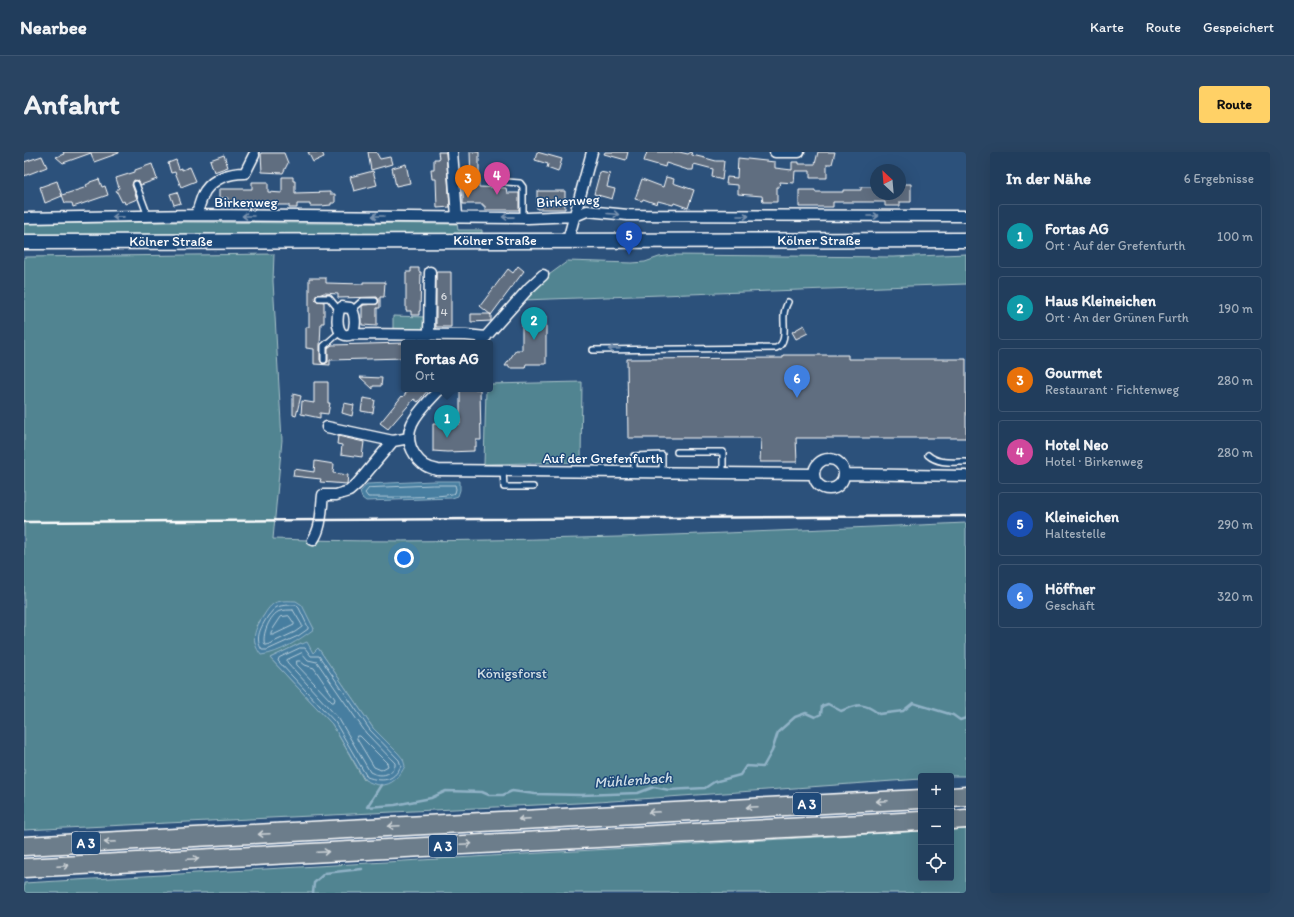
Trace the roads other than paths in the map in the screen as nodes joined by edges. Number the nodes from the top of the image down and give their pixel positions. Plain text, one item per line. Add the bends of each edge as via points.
1 (452, 152) edge
2 (592, 152) edge
3 (774, 152) edge
4 (799, 152) edge
5 (254, 155) dead end
6 (490, 174) dead end
7 (136, 184) dead end
8 (196, 215) junction
9 (148, 216) junction
10 (457, 216) junction
11 (575, 216) junction
12 (966, 216) edge
13 (24, 218) edge
14 (523, 218) junction
15 (568, 240) junction
16 (966, 240) edge
17 (24, 242) edge
18 (430, 272) dead end
19 (543, 275) dead end
20 (319, 298) dead end
21 (375, 301) dead end
22 (788, 302) dead end
23 (339, 310) junction
24 (352, 310) junction
25 (340, 332) junction
26 (352, 334) junction
27 (429, 335) junction
28 (483, 340) edge
29 (593, 350) dead end
30 (324, 360) dead end
31 (437, 392) edge
32 (327, 427) dead end
33 (409, 438) junction
34 (393, 441) junction
35 (677, 452) dead end
36 (928, 455) dead end
37 (966, 462) edge
38 (503, 471) junction
39 (634, 472) junction
40 (662, 472) junction
41 (723, 473) junction
42 (814, 474) junction
43 (844, 474) junction
44 (966, 476) edge
45 (533, 487) dead end
46 (313, 540) dead end
47 (918, 799) edge
48 (966, 819) edge
49 (954, 820) edge
50 (918, 821) edge
51 (24, 846) edge
52 (24, 868) edge

1 - 10 street
2 - 11 street
3 - 4 street
5 - 8 street, Birkenweg via 245,173 226,175 205,191
6 - 14 lane via 501,174 508,182 520,183 523,187
7 - 9 lane
8 - 9 street, Birkenweg
10 -> 8 street, Birkenweg
9 -> 13 street, Birkenweg
14 -> 10 street, Birkenweg
11 -> 12 street, Birkenweg via 587,211 628,215
11 - 14 street, Birkenweg
11 - 15 street
15 - 16 main road, Kölner Straße
15 - 17 main road, Kölner Straße
18 - 27 street
19 - 28 street
20 - 23 lane via 329,298
21 - 24 lane via 362,302
22 -> 29 lane via 784,313 783,341 778,347
23 - 24 street via 346,307
23 - 25 street
24 - 26 street
25 - 26 street via 344,335
25 - 30 lane via 324,346
26 - 27 street
27 - 28 street via 466,335
31 - 33 street via 413,421 409,428
32 - 34 street
33 - 34 street
33 - 38 street, Auf der Grefenfurth via 419,461 430,469
34 - 46 street via 349,491 323,495 320,526
35 - 41 lane via 723,452
36 - 37 lane via 934,460
38 - 39 street, Auf der Grefenfurth
38 - 45 lane via 504,487
39 - 40 street, Auf der Grefenfurth
39 - 40 lane via 634,456 662,455
40 - 41 street, Auf der Grefenfurth
41 - 42 street, Auf der Grefenfurth
42 - 43 street via 817,465 829,460 838,463
42 - 43 street via 817,483 829,489 838,486
43 - 44 street
47 -> 51 highway, A 3
48 - 49 highway
52 -> 50 highway, A 3

